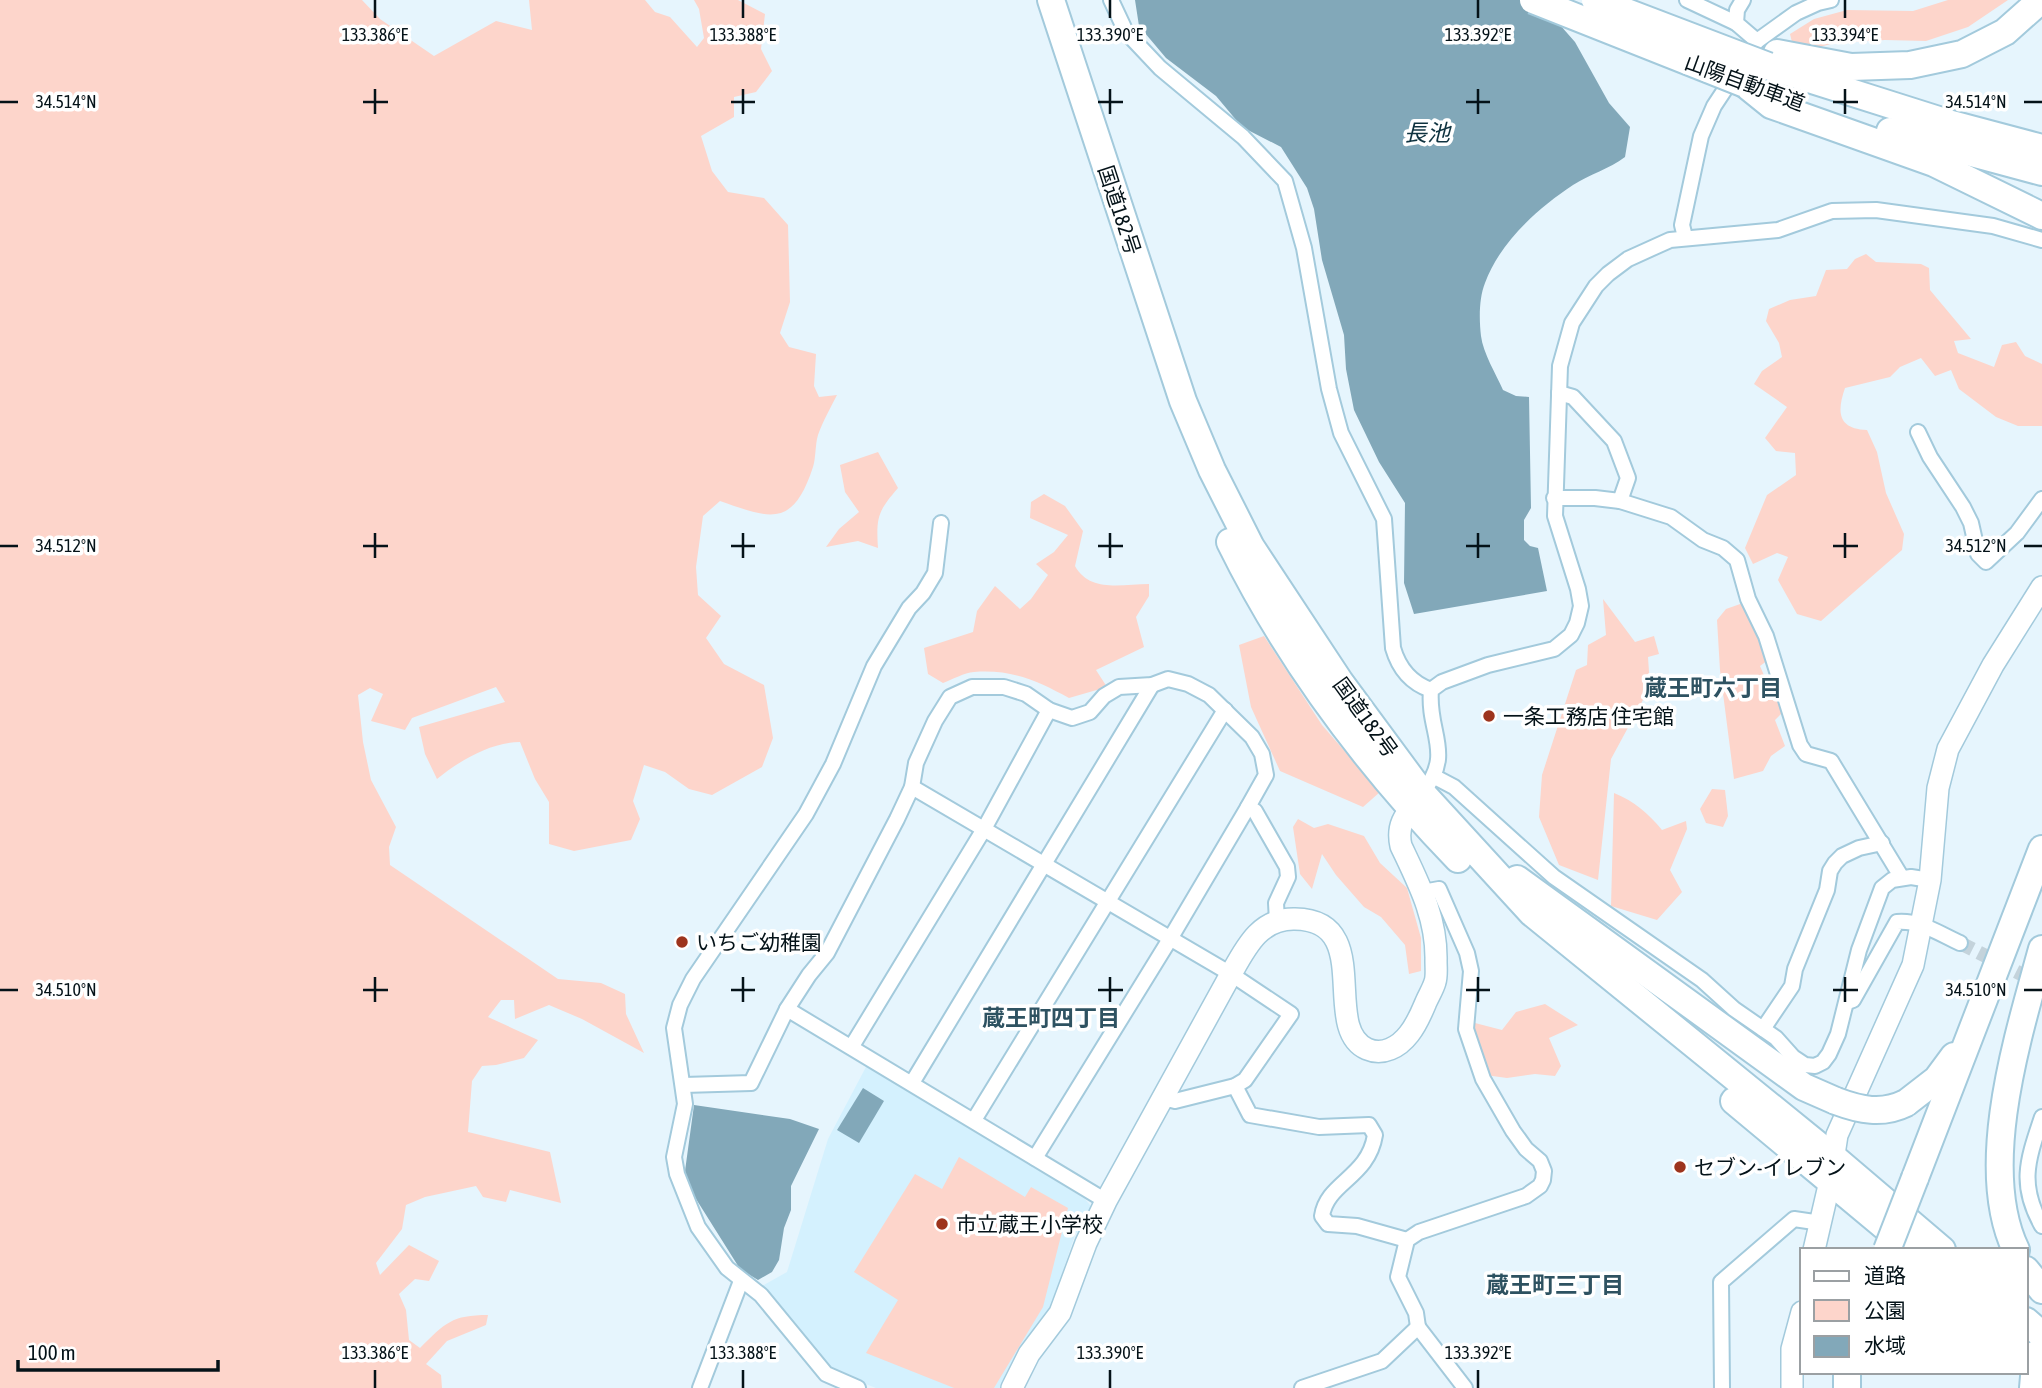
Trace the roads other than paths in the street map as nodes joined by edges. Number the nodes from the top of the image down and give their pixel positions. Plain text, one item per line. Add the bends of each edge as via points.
1 (1035, 0) edge
2 (1051, 0) edge
3 (1111, 0) edge
4 (1533, 0) edge
5 (1595, 0) edge
6 (1623, 0) edge
7 (1687, 0) edge
8 (1743, 0) edge
9 (1831, 0) edge
10 (2041, 0) edge
11 (1736, 23) junction
12 (1767, 53) junction
13 (1745, 83) junction
14 (2042, 148) edge
15 (2042, 172) edge
16 (2042, 216) edge
17 (1685, 237) junction
18 (2042, 240) edge
19 (1559, 393) junction
20 (1918, 432) dead end
21 (1554, 498) junction
22 (2042, 499) edge
23 (1620, 501) junction
24 (941, 523) dead end
25 (2042, 587) edge
26 (1152, 685) junction
27 (1432, 690) junction
28 (1049, 710) junction
29 (1224, 710) junction
30 (912, 787) junction
31 (1422, 793) junction
32 (1248, 807) junction
33 (2042, 826) edge
34 (984, 829) junction
35 (1882, 843) junction
36 (2042, 849) edge
37 (1044, 865) junction
38 (1902, 878) junction
39 (1930, 880) junction
40 (1423, 891) junction
41 (2042, 900) edge
42 (1105, 902) junction
43 (1277, 922) junction
44 (1921, 925) junction
45 (1170, 939) junction
46 (1961, 943) tunnel mouth
47 (2042, 949) edge
48 (1231, 974) junction
49 (1845, 1004) junction
50 (787, 1009) junction
51 (1763, 1029) junction
52 (852, 1046) junction
53 (912, 1083) junction
54 (684, 1085) junction
55 (1235, 1086) junction
56 (1163, 1098) junction
57 (2042, 1117) edge
58 (974, 1120) junction
59 (1035, 1158) junction
60 (1832, 1169) junction
61 (1920, 1182) junction
62 (2037, 1198) edge
63 (1106, 1201) junction
64 (1821, 1223) junction
65 (2042, 1226) edge
66 (1407, 1240) junction
67 (1815, 1248) edge
68 (1888, 1248) edge
69 (1902, 1248) edge
70 (1911, 1248) edge
71 (1939, 1248) edge
72 (2015, 1248) edge
73 (2028, 1272) edge
74 (741, 1281) junction
75 (2042, 1290) edge
76 (1800, 1319) edge
77 (2028, 1326) edge
78 (1418, 1328) junction
79 (2037, 1348) edge
80 (700, 1388) edge
81 (858, 1388) edge
82 (1012, 1388) edge
83 (1302, 1388) edge
84 (1465, 1388) edge
85 (1722, 1388) edge
86 (1793, 1388) edge
87 (2033, 1388) edge

1 - 31 highway, 国道182号 via 1167,407 1197,477 1272,619 1323,696
2 - 31 highway, 国道182号 via 1183,401 1212,470 1251,547 1290,609
3 - 27 street via 1126,32 1160,68 1243,136 1285,181 1304,248 1341,433 1384,519 1397,663 1416,685
4 - 13 highway, 山陽自動車道, bridge
5 - 12 highway, 山陽自動車道, bridge
6 - 12 highway
7 - 11 street
8 - 11 street
9 - 12 street via 1796,13
10 - 12 highway via 2005,32 1962,54 1910,65 1851,67
11 - 12 street
12 - 14 highway, 山陽自動車道 via 1935,119
12 - 17 street via 1714,106 1701,136 1682,225
13 - 15 highway, 山陽自動車道 via 1865,123
13 - 16 highway via 1771,105 1934,163
17 - 18 street via 1778,230 1832,211 1876,210 1993,226
17 - 19 street via 1628,259 1595,286 1572,323 1560,366
19 - 21 street
19 - 23 street via 1573,397 1614,441 1628,478
20 - 22 street via 1963,507 1978,554 1986,562 2017,533
21 - 23 street
21 - 27 street via 1581,606 1571,635 1554,649 1488,665
23 - 35 street via 1671,517 1737,560 1800,745 1806,754 1831,761
24 - 54 street via 935,573 874,666 833,764 806,814 680,1005 675,1049
25 - 39 street via 1948,749 1938,788
26 - 28 street via 1119,687 1104,695 1090,712 1072,718
26 - 29 street via 1168,679 1188,684
26 - 37 street
27 - 31 street via 1430,703 1440,754
28 - 30 street via 1026,694 1003,687 972,687 950,697 916,763
28 - 34 street
29 - 32 street via 1252,737 1262,754 1266,775
29 - 42 street
30 - 34 street
30 - 50 street via 827,953
31 - 33 highway, bridge via 1519,881 1804,1087 1863,1110 1895,1109 1906,1103 1937,1079 1952,1060
31 - 40 street via 1398,835
31 - 51 street via 1454,787 1554,877 1702,980
31 - 60 highway, 国道182号 via 1532,913
32 - 43 street via 1255,811 1287,867 1288,877 1276,903
32 - 45 street
34 - 37 street
34 - 52 street
35 - 38 street
35 - 51 street via 1859,848 1835,863 1792,986
36 - 61 highway
37 - 42 street
37 - 53 street
38 - 39 street
38 - 49 street via 1882,888
39 - 44 street
40 - 43 street via 1437,946 1436,980 1417,1024 1402,1043 1381,1051 1366,1048 1349,1029 1343,959 1337,941 1308,919
40 - 66 street via 1439,889 1468,953 1466,1029 1483,1079 1513,1131 1544,1171 1540,1186 1526,1196
41 - 61 highway
42 - 45 street
42 - 58 street
43 - 48 street via 1251,939
44 - 46 street
44 - 49 street via 1897,922 1853,1000
44 - 60 street via 1913,965 1837,1135
45 - 48 street
45 - 59 street
47 - 72 highway via 2013,1058 2002,1138 1999,1192
48 - 55 street via 1291,1014 1245,1080
48 - 56 street
49 - 51 street via 1829,1054 1815,1066 1793,1057
50 - 52 street
50 - 54 street via 751,1083
52 - 53 street
53 - 58 street
54 - 74 street via 685,1104 674,1157 677,1174 698,1227
55 - 56 street via 1175,1101
55 - 66 street via 1251,1115 1319,1127 1369,1125 1376,1135 1373,1150 1360,1170 1330,1196 1322,1216 1328,1224 1357,1226
56 - 63 street
57 - 62 street via 2028,1159 2027,1181
58 - 59 street
59 - 63 street
60 - 64 street
60 - 70 highway, 国道182号
60 - 71 highway, 国道182号
61 - 68 highway, bridge
61 - 69 highway
62 - 65 street
63 - 82 street via 1060,1313 1029,1354
64 - 67 street
64 - 85 street via 1794,1219 1721,1282
66 - 78 street via 1398,1277 1416,1313
73 - 75 highway
74 - 80 street
74 - 81 street via 761,1295 826,1374
76 - 86 street via 1792,1349
77 - 79 highway
78 - 83 street via 1382,1361
78 - 84 street
79 - 87 highway

